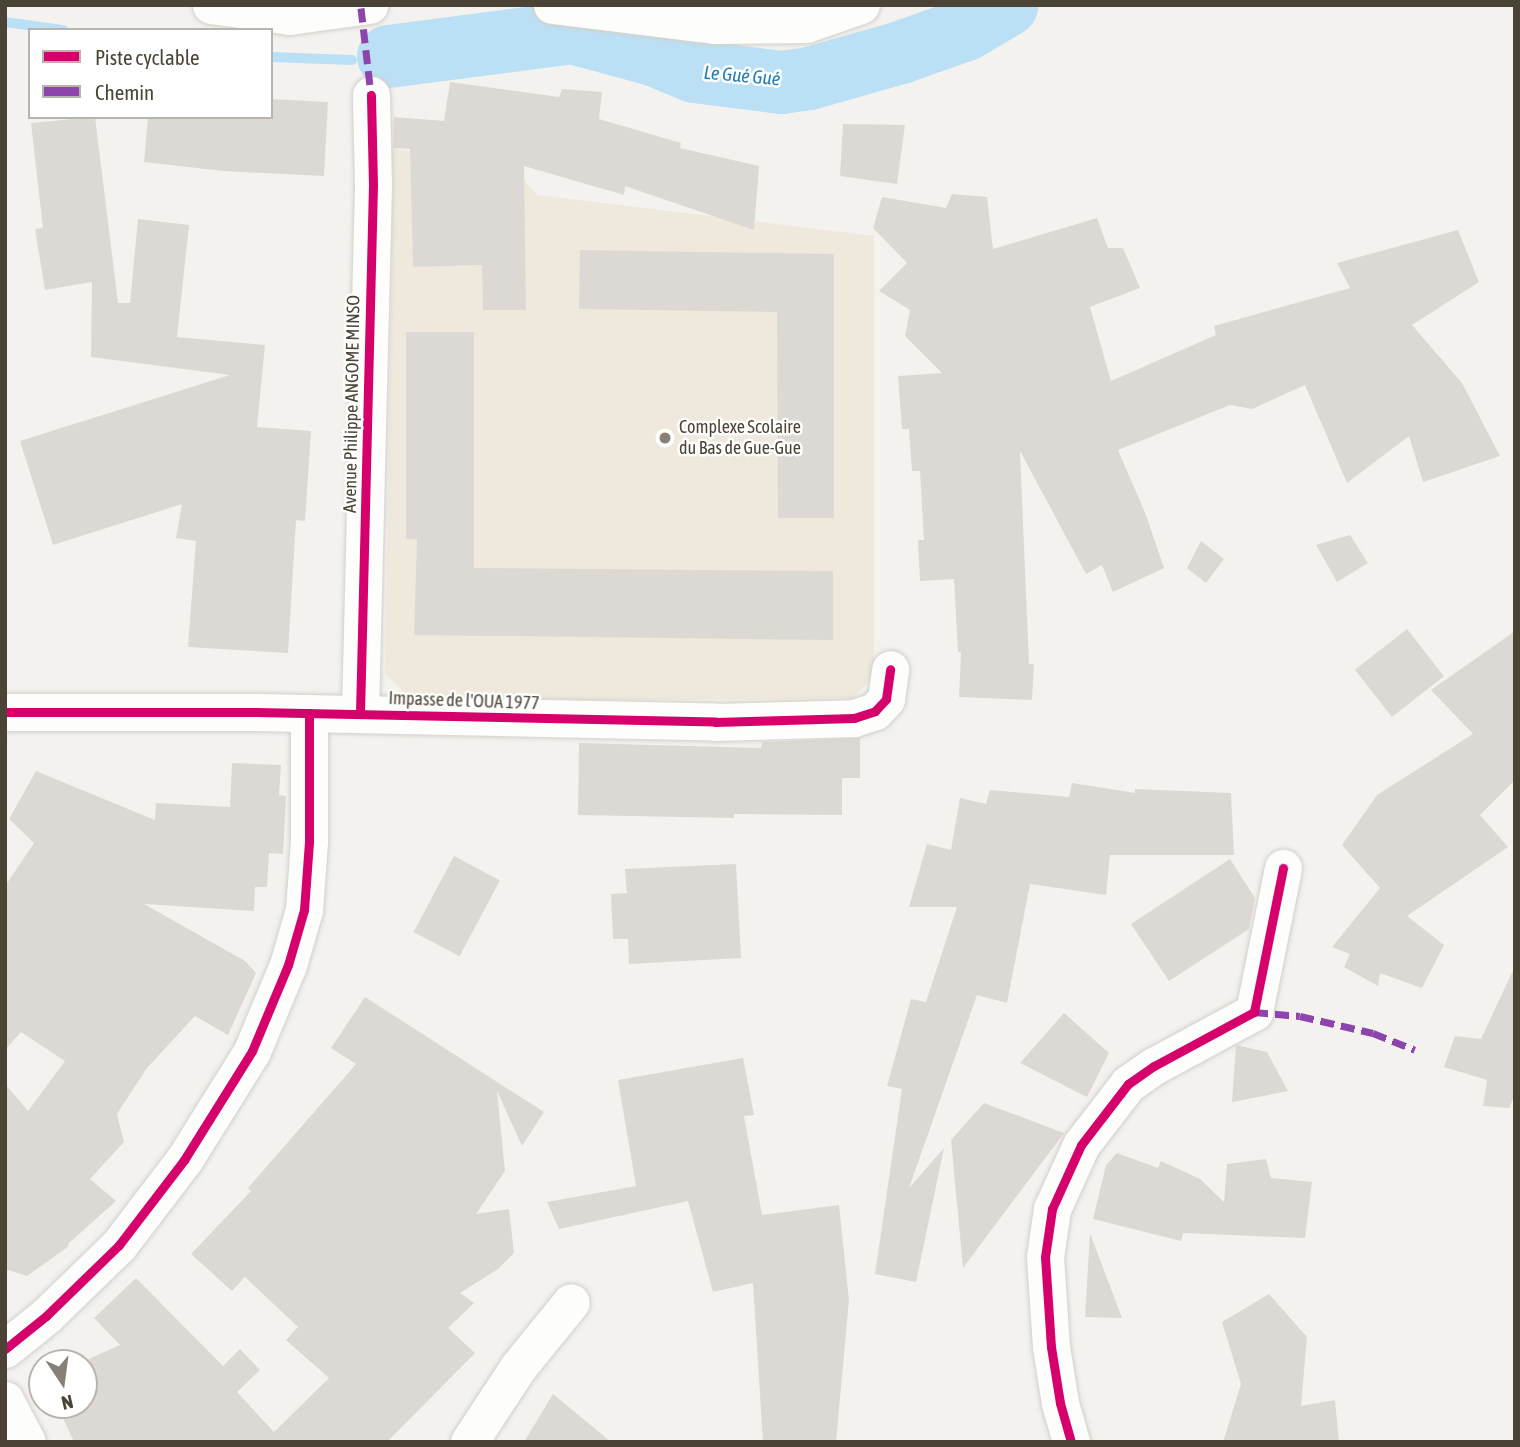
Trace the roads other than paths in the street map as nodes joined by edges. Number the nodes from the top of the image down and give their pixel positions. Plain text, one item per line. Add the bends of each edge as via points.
1 (211, 5) edge
2 (552, 5) edge
3 (861, 5) edge
4 (364, 6) edge
5 (372, 95) dead end
6 (890, 669) dead end
7 (5, 712) edge
8 (309, 713) junction
9 (360, 713) junction
10 (1283, 868) dead end
11 (571, 1302) dead end
12 (5, 1349) edge
13 (5, 1400) edge
14 (27, 1442) edge
15 (470, 1442) edge
16 (1071, 1442) edge

1 - 4 street via 289,16
2 - 3 street via 729,25 806,24
5 - 9 street, Avenue Philippe ANGOME MINSO
6 - 9 street, Impasse de l'OUA 1977 via 886,699 875,711 854,718 715,722
7 - 8 street, Impasse de l'OUA 1977
8 - 9 street, Impasse de l'OUA 1977
8 - 12 street via 309,865 304,910 288,965 252,1051 184,1160 119,1244 46,1316
10 - 16 street via 1254,1012 1128,1084 1081,1145 1052,1209 1045,1257 1051,1347
11 - 15 street via 519,1366
13 - 14 street

